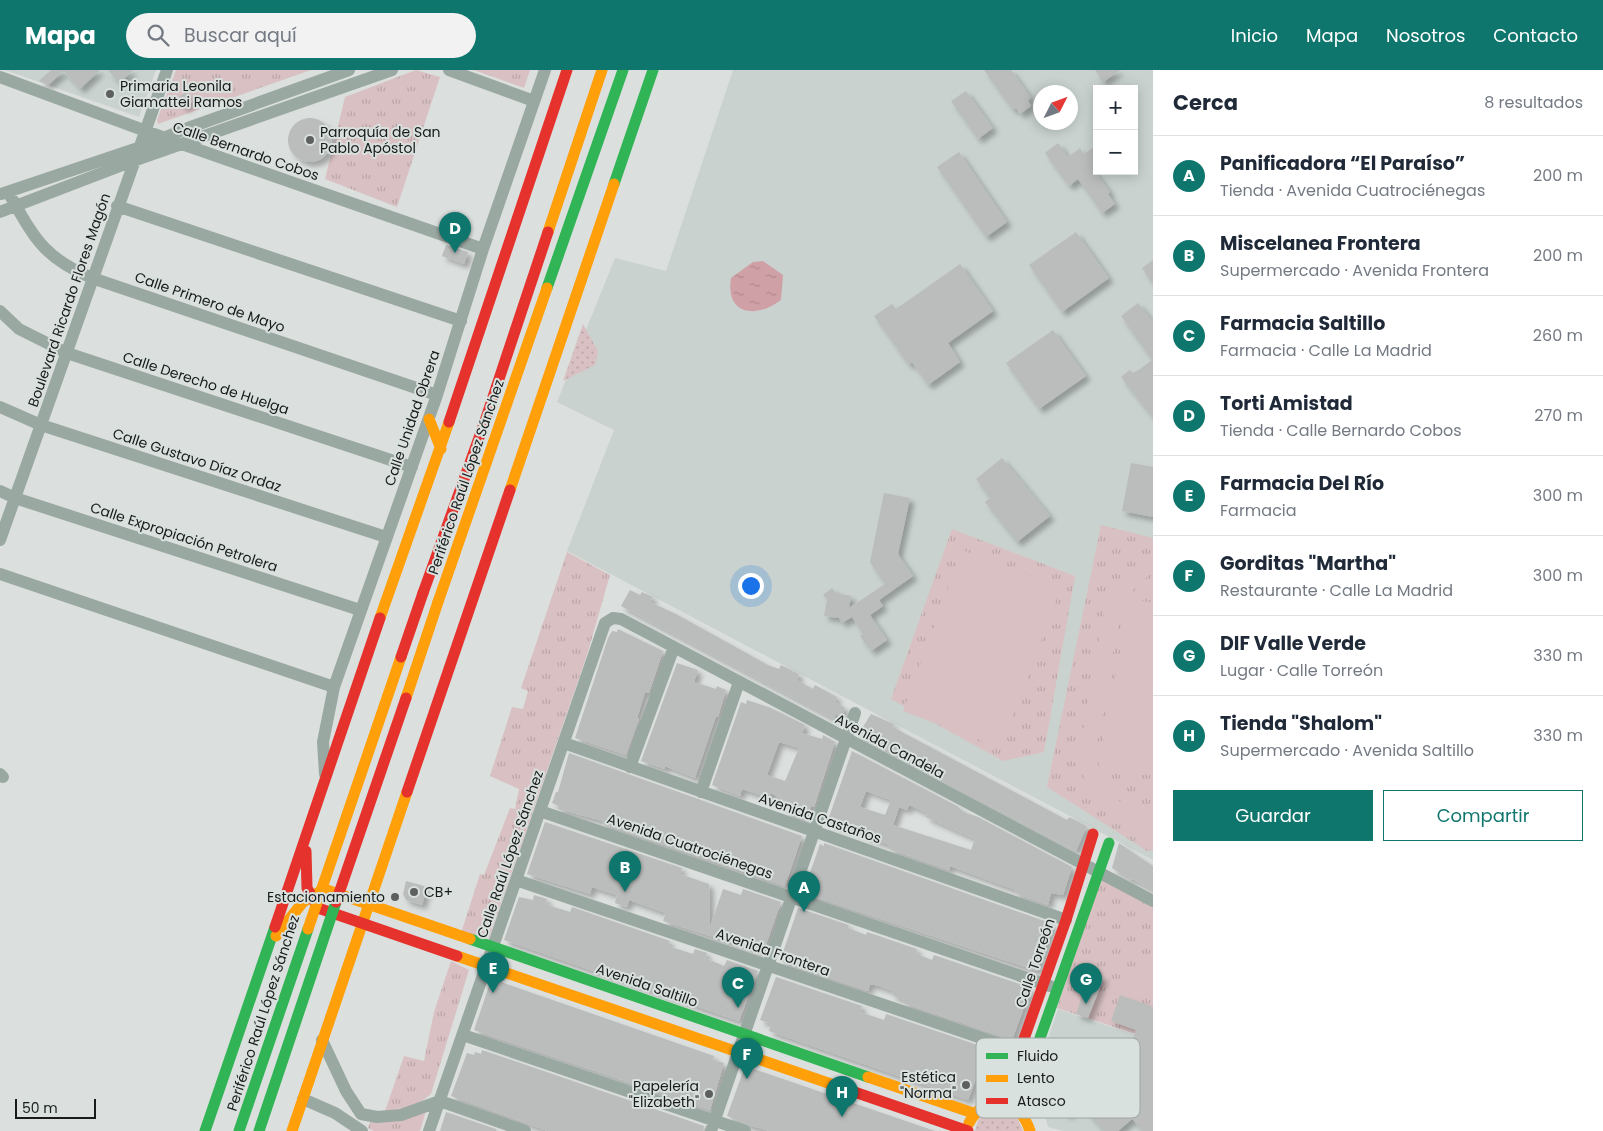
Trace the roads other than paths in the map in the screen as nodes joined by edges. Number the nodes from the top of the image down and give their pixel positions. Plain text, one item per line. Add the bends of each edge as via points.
1 (167, 70) edge
2 (349, 70) edge
3 (392, 70) edge
4 (449, 70) edge
5 (544, 70) edge
6 (567, 70) edge
7 (602, 70) edge
8 (623, 70) edge
9 (653, 70) edge
10 (0, 78) edge
11 (534, 101) junction
12 (144, 131) junction
13 (162, 137) junction
14 (182, 144) junction
15 (138, 148) junction
16 (133, 161) junction
17 (4, 193) edge
18 (16, 206) junction
19 (117, 206) junction
20 (0, 212) edge
21 (483, 249) junction
22 (92, 278) junction
23 (0, 311) edge
24 (461, 321) junction
25 (67, 353) junction
26 (437, 394) junction
27 (0, 407) edge
28 (428, 419) junction
29 (41, 425) junction
30 (440, 448) junction
31 (412, 467) junction
32 (0, 491) edge
33 (15, 498) junction
34 (386, 537) junction
35 (0, 540) edge
36 (0, 574) edge
37 (360, 610) junction
38 (613, 618) joint
39 (674, 647) junction
40 (740, 682) junction
41 (334, 687) junction
42 (855, 713) dead end
43 (846, 740) junction
44 (564, 743) junction
45 (630, 767) junction
46 (326, 777) junction
47 (701, 792) junction
48 (540, 811) junction
49 (814, 832) junction
50 (306, 833) junction
51 (1093, 834) dead end
52 (1109, 843) dead end
53 (1083, 864) junction
54 (1097, 871) junction
55 (516, 880) junction
56 (310, 897) junction
57 (792, 897) junction
58 (1153, 901) edge
59 (368, 904) junction
60 (1066, 920) junction
61 (362, 922) junction
62 (267, 948) junction
63 (493, 948) junction
64 (487, 965) junction
65 (768, 967) junction
66 (1044, 984) junction
67 (1057, 988) junction
68 (463, 1034) junction
69 (744, 1034) junction
70 (981, 1038) edge
71 (1025, 1038) edge
72 (1040, 1038) edge
73 (322, 1040) junction
74 (739, 1052) junction
75 (303, 1100) junction
76 (440, 1101) junction
77 (974, 1113) joint
78 (1026, 1118) edge
79 (713, 1126) edge
80 (205, 1131) edge
81 (239, 1131) edge
82 (259, 1131) edge
83 (292, 1131) edge
84 (362, 1131) edge
85 (430, 1131) edge
86 (525, 1131) edge
87 (745, 1131) edge
88 (968, 1131) edge
89 (1030, 1131) edge

1 - 12 street, Boulevard Ricardo Flores Magón
2 - 13 street
3 - 14 street
4 - 11 street
5 - 11 street, Calle Unidad Obrera
6 - 30 main road, Periférico Raúl López Sánchez
7 - 81 main road, Periférico Raúl López Sánchez, bridge via 485,421 422,593
8 - 82 main road, Periférico Raúl López Sánchez, bridge
9 - 59 main road
10 - 12 street, Calle Bernardo Cobos
11 - 21 street, Calle Unidad Obrera
12 - 13 street, Calle Bernardo Cobos
12 - 15 street, Boulevard Ricardo Flores Magón
13 - 14 street, Calle Bernardo Cobos
13 - 15 street
14 - 16 street
14 - 21 street, Calle Bernardo Cobos
15 - 16 street, Boulevard Ricardo Flores Magón
15 - 17 street
16 - 18 street
16 - 19 street, Boulevard Ricardo Flores Magón
17 - 18 street, Calle Primero de Mayo
18 - 20 street
18 - 22 street, Calle Primero de Mayo via 46,252 69,269
19 - 22 street, Boulevard Ricardo Flores Magón
19 - 24 street
21 - 24 street, Calle Unidad Obrera
22 - 25 street, Boulevard Ricardo Flores Magón
22 - 26 street, Calle Primero de Mayo
23 - 25 street, Calle Derecho de Huelga via 19,329
24 - 26 street, Calle Unidad Obrera
25 - 29 street, Boulevard Ricardo Flores Magón
25 - 31 street, Calle Derecho de Huelga
26 - 28 street, Calle Unidad Obrera
27 - 29 street, Calle Gustavo Díaz Ordaz
28 - 30 main road
28 - 31 street, Calle Unidad Obrera
29 - 33 street, Boulevard Ricardo Flores Magón
29 - 34 street, Calle Gustavo Díaz Ordaz
30 - 46 main road, Periférico Raúl López Sánchez
31 - 34 street, Calle Unidad Obrera
32 - 33 street, Calle Expropiación Petrolera
33 - 35 street, Boulevard Ricardo Flores Magón
33 - 37 street, Calle Expropiación Petrolera
34 - 37 street, Calle Unidad Obrera
36 - 41 street
37 - 41 street, Calle Unidad Obrera
38 - 39 street, Avenida Candela via 621,619
38 - 44 street, Calle Raúl López Sánchez via 605,624
39 - 40 street, Avenida Candela
39 - 45 street
40 - 43 street, Avenida Candela
40 - 47 street
41 - 46 street, Calle Unidad Obrera via 323,742
42 - 43 street
43 - 49 street
43 - 53 street, Avenida Candela
44 - 45 street, Avenida Castaños
44 - 48 street, Calle Raúl López Sánchez
45 - 47 street, Avenida Castaños
46 - 50 main road, Periférico Raúl López Sánchez
47 - 49 street, Avenida Castaños
48 - 55 street, Calle Raúl López Sánchez
48 - 57 street, Avenida Cuatrociénegas
49 - 57 street
49 - 60 street, Avenida Castaños
50 - 56 main road, Periférico Raúl López Sánchez via 305,883
50 - 62 main road, Periférico Raúl López Sánchez
51 - 53 main road, Calle Torreón
52 - 54 main road
53 - 54 street, Avenida Candela
53 - 60 main road, Calle Torreón
54 - 58 street, Avenida Candela
54 - 67 main road
55 - 63 street, Calle Raúl López Sánchez
55 - 65 street, Avenida Frontera
56 - 59 main road via 324,889
56 - 61 main road, Periférico Raúl López Sánchez via 318,908
56 - 62 main road, Periférico Raúl López Sánchez
57 - 65 street
57 - 66 street, Avenida Cuatrociénegas
59 - 61 main road
59 - 63 main road, Avenida Saltillo
60 - 66 main road, Calle Torreón
61 - 64 main road
61 - 73 main road
62 - 80 main road, Periférico Raúl López Sánchez
63 - 64 street, Calle Raúl López Sánchez
63 - 69 main road, Avenida Saltillo
64 - 68 street, Calle Raúl López Sánchez
64 - 74 main road
65 - 69 street
65 - 70 street, Avenida Frontera
66 - 67 street, Avenida Cuatrociénegas
66 - 71 main road, Calle Torreón
67 - 72 main road
68 - 76 street, Calle Raúl López Sánchez
68 - 79 street
69 - 74 street
69 - 77 main road, Avenida Saltillo
73 - 75 main road
73 - 76 street via 346,1091 361,1114 401,1116
74 - 79 street
74 - 88 main road
75 - 83 main road
75 - 84 street via 336,1113
76 - 85 street, Calle Raúl López Sánchez
76 - 86 street
77 - 88 main road
78 - 89 main road
79 - 87 street

